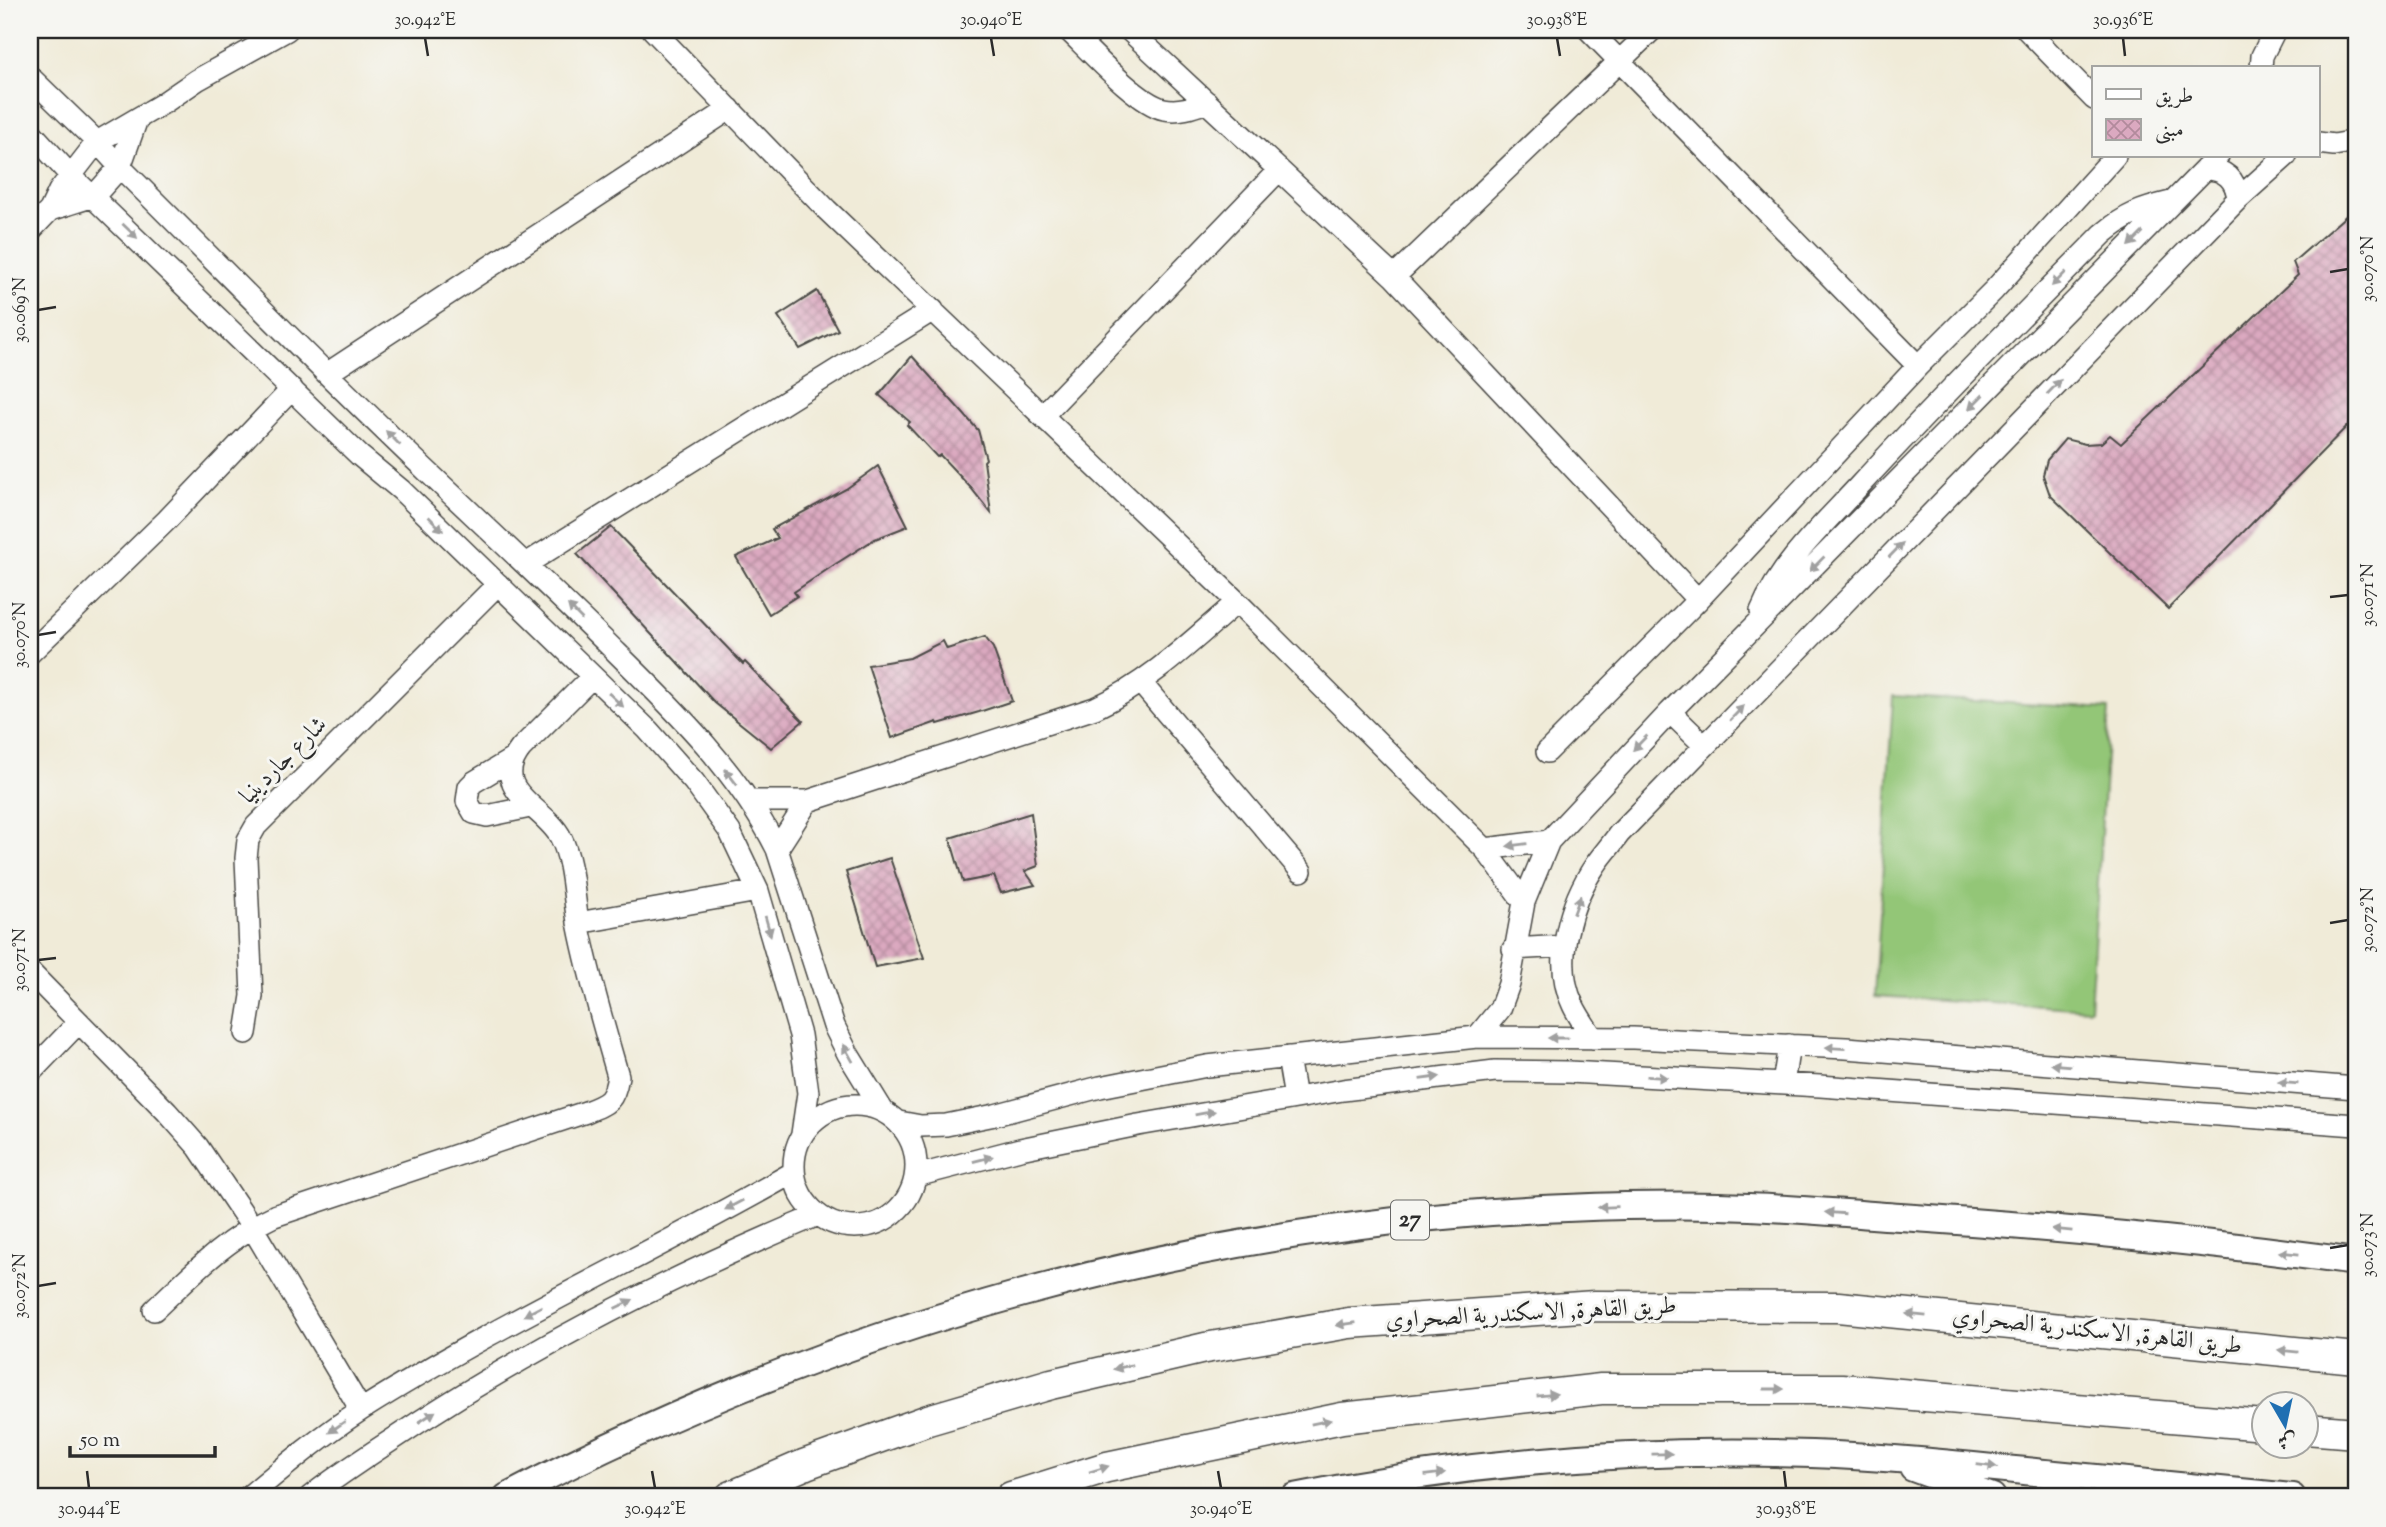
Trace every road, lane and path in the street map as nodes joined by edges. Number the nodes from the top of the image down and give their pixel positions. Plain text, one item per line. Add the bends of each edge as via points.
1 (287, 30) edge
2 (1068, 30) edge
3 (1129, 30) edge
4 (1588, 30) edge
5 (1652, 30) edge
6 (2027, 30) edge
7 (659, 31) edge
8 (2267, 34) edge
9 (1619, 61) junction
10 (2261, 66) edge
11 (30, 77) edge
12 (2092, 97) edge
13 (1207, 102) junction
14 (730, 109) junction
15 (137, 119) junction
16 (30, 131) edge
17 (2356, 141) edge
18 (97, 142) junction
19 (2320, 143) edge
20 (2113, 158) edge
21 (2284, 158) edge
22 (2212, 162) edge
23 (120, 167) junction
24 (1279, 170) junction
25 (71, 176) junction
26 (94, 196) junction
27 (2238, 199) junction
28 (2173, 201) junction
29 (50, 210) junction
30 (30, 231) edge
31 (1394, 277) junction
32 (1993, 290) junction
33 (933, 310) junction
34 (2021, 317) junction
35 (1918, 366) junction
36 (328, 373) junction
37 (292, 389) junction
38 (1043, 415) junction
39 (1856, 434) junction
40 (1883, 460) junction
41 (426, 471) junction
42 (401, 490) junction
43 (526, 564) junction
44 (498, 584) junction
45 (1698, 600) junction
46 (1237, 602) junction
47 (1754, 628) junction
48 (30, 653) edge
49 (592, 677) junction
50 (1142, 682) junction
51 (1670, 712) junction
52 (1705, 746) junction
53 (1547, 752) dead end
54 (513, 758) junction
55 (749, 801) junction
56 (808, 801) junction
57 (530, 807) junction
58 (1549, 841) junction
59 (777, 849) junction
60 (1485, 849) junction
61 (1301, 871) dead end
62 (758, 891) junction
63 (1524, 902) junction
64 (578, 923) junction
65 (1565, 946) junction
66 (1514, 949) junction
67 (31, 974) edge
68 (825, 997) junction
69 (792, 1009) junction
70 (79, 1022) junction
71 (246, 1033) dead end
72 (1477, 1037) junction
73 (1593, 1038) junction
74 (1789, 1045) junction
75 (1288, 1057) junction
76 (30, 1073) edge
77 (2223, 1078) junction
78 (1783, 1084) junction
79 (2356, 1088) edge
80 (1295, 1098) junction
81 (891, 1116) junction
82 (2221, 1116) junction
83 (2356, 1125) edge
84 (802, 1134) junction
85 (793, 1172) junction
86 (916, 1176) junction
87 (818, 1215) junction
88 (252, 1227) junction
89 (2356, 1262) edge
90 (154, 1310) dead end
91 (2356, 1358) edge
92 (361, 1410) junction
93 (2250, 1424) edge
94 (2320, 1430) edge
95 (2356, 1433) edge
96 (1881, 1457) junction
97 (247, 1497) edge
98 (310, 1497) edge
99 (507, 1497) edge
100 (730, 1497) edge
101 (1010, 1497) edge
102 (1295, 1497) edge
103 (1992, 1497) edge
104 (2292, 1497) edge

1 - 15 street
2 - 13 street via 1146,103 1188,109
3 - 13 street
4 - 9 street
5 - 9 street
6 - 12 street
7 - 14 street
8 - 10 street
9 - 31 street
9 - 35 street
11 - 18 street
13 - 24 street
14 - 33 street via 827,210
14 - 36 street
15 - 18 street
15 - 23 street
16 - 25 street
17 - 19 street
18 - 23 street
18 - 25 street
20 - 32 street
21 - 27 street
22 - 27 street via 2214,169 2229,176
22 - 28 street
23 - 26 street
23 - 36 street
24 - 31 street
24 - 38 street
25 - 26 street
25 - 29 street
26 - 29 street
26 -> 37 street
52 -> 27 street
28 -> 34 street via 2123,217
28 -> 47 street
29 - 30 street
31 - 45 street
32 - 34 street
32 - 35 street
33 - 38 street
33 - 43 street
34 - 40 street
35 - 39 street
41 -> 36 street
37 - 42 street
37 - 48 street via 167,520
38 - 46 street
39 - 40 street
39 - 45 street
40 - 47 street via 1807,542 1766,598
41 - 42 street
41 - 43 street
42 -> 44 street
55 -> 43 street via 717,758 644,680
44 - 49 street
44 - 71 street, شارع جاردينيا via 256,826 248,840 252,996
45 - 53 street
46 - 50 street
46 - 60 street
47 - 51 street
49 - 54 street
49 -> 62 street via 694,782 730,832
50 - 56 street via 1117,698 1069,717
50 - 61 street
51 - 52 street
51 -> 58 street
65 -> 52 street via 1576,904 1595,865
54 - 57 street via 513,782
54 - 57 street via 474,782 467,801 474,813 487,816
55 - 56 street
55 - 59 street
56 - 59 street
57 - 64 street via 549,821 561,838
58 -> 60 street
58 - 63 street
59 - 68 street
60 - 63 street
62 - 64 street
62 -> 69 street
63 - 66 street
64 - 88 street via 618,1076 607,1104
65 - 66 street
65 - 73 street via 1564,975 1572,1004
66 - 72 street via 1500,1009
67 - 70 street
68 - 69 street via 811,1010
81 -> 68 street via 848,1054
69 - 84 street via 808,1093
70 - 76 street
70 - 88 street via 190,1137
73 -> 72 street
72 - 75 street
73 - 74 street
77 -> 74 street
74 - 78 street
75 - 80 street
75 - 81 street via 1207,1066 1100,1087 946,1125 921,1126
79 -> 77 street
77 - 82 street
80 -> 78 street via 1495,1072
78 - 82 street
86 -> 80 street via 1125,1127
81 - 84 street via 866,1105 847,1105 814,1120
81 - 86 street via 914,1147
82 - 83 street
84 - 85 street
85 - 87 street via 797,1188
85 -> 92 street via 496,1330
86 - 87 street via 904,1204 888,1218 868,1226 846,1227
98 -> 87 street via 464,1393 573,1329
88 - 90 street via 211,1256
88 - 92 street
89 -> 99 main road, 27 via 2001,1224 1723,1206 1560,1208 1398,1221 1158,1261 923,1323 693,1409
91 -> 100 highway, طريق القاهرة, الاسكندرية الصحراوي via 1838,1307 1595,1306 1349,1323 1205,1348 1051,1384 928,1420
92 -> 97 street
101 -> 93 highway via 1107,1466 1342,1418 1601,1389 1842,1389
94 - 95 highway
102 -> 96 main road via 1410,1477 1570,1459 1730,1452
96 - 103 main road
96 -> 104 main road

